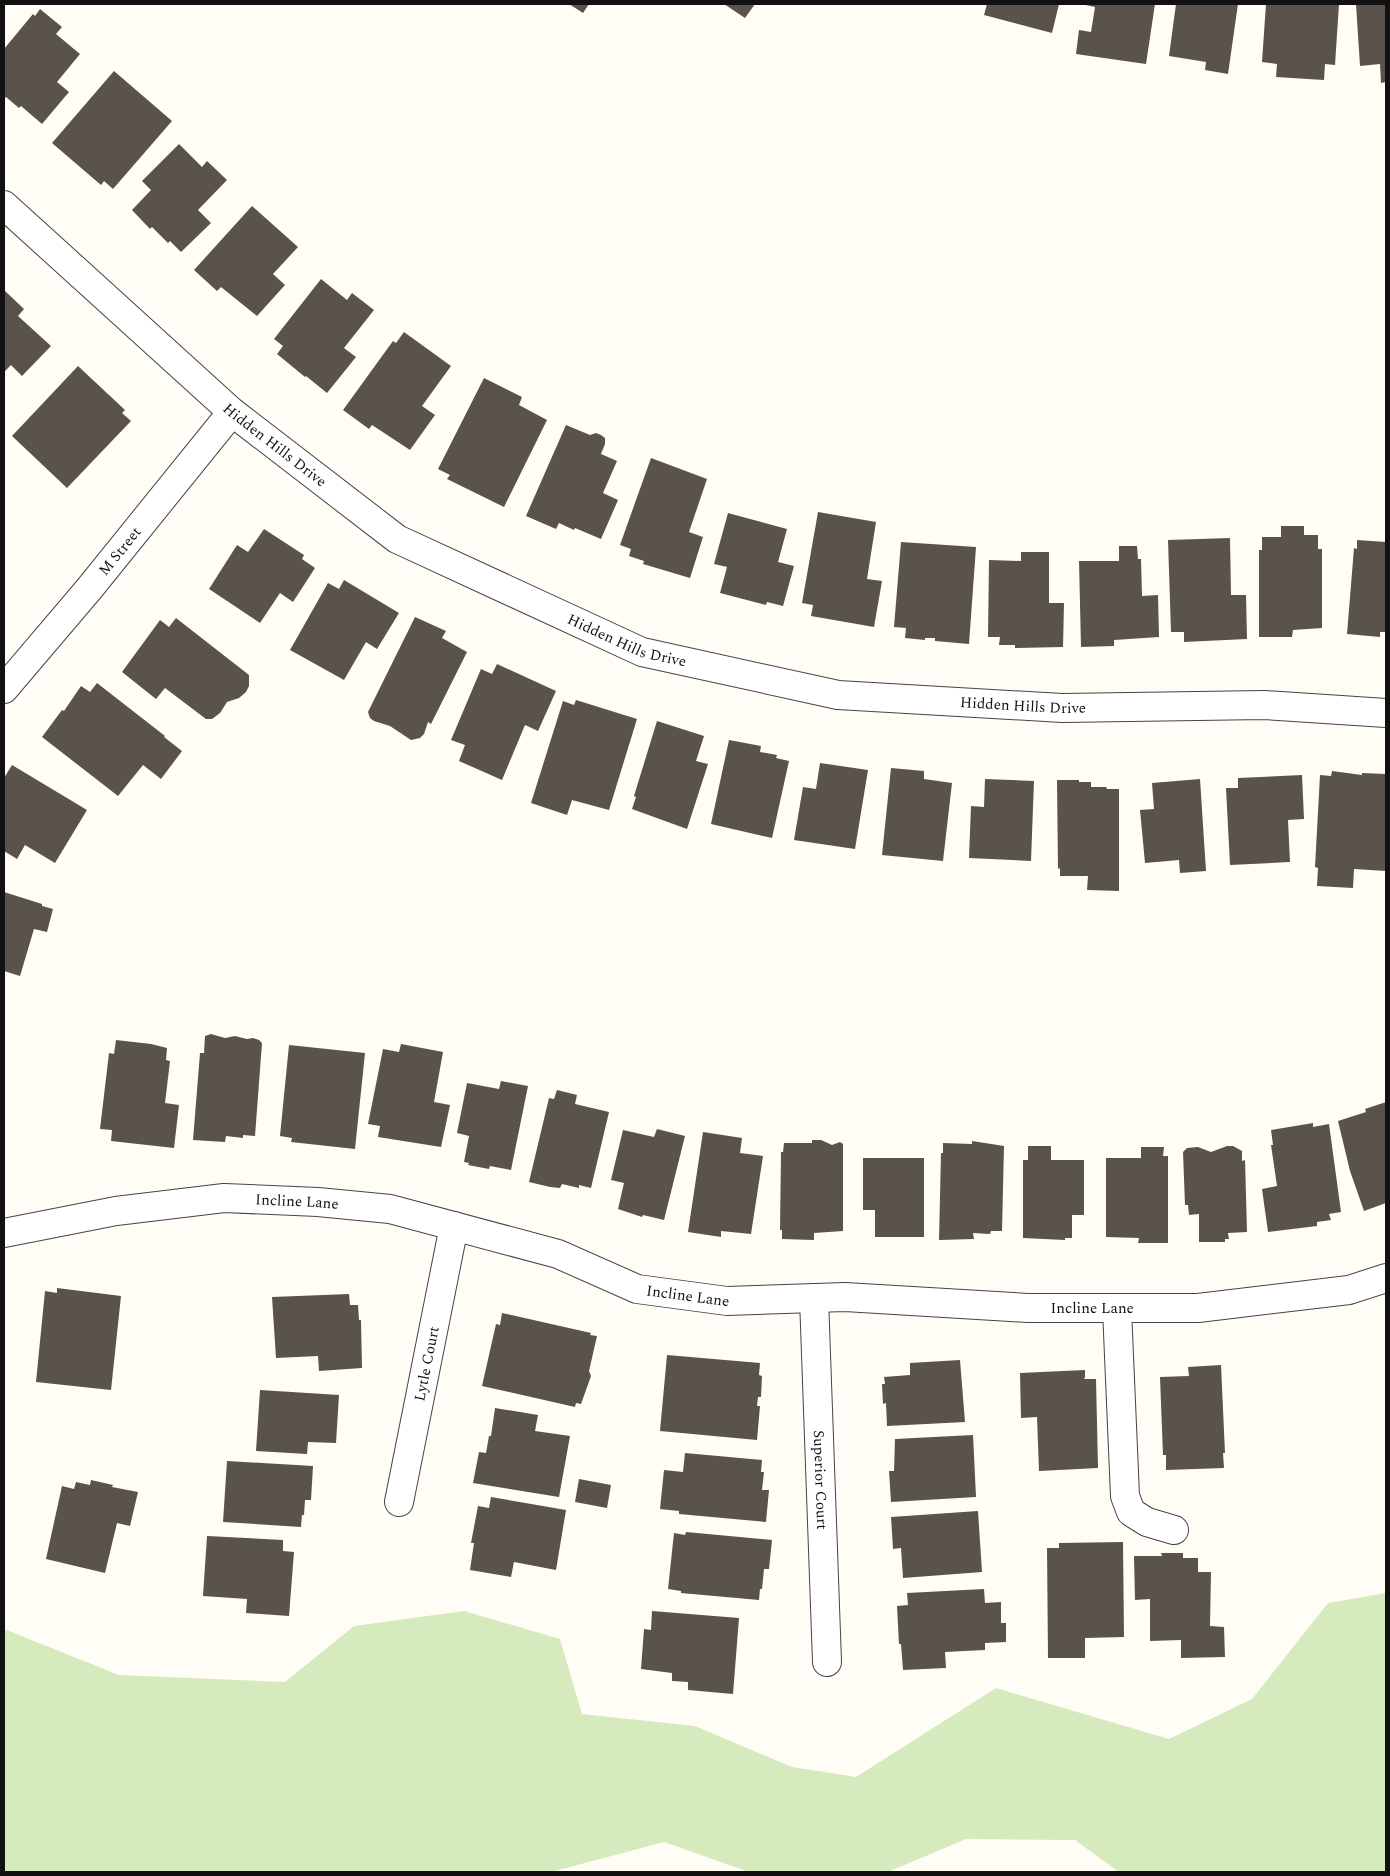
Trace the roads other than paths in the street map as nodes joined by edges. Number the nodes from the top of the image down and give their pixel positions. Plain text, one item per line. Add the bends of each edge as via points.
1 (4, 204) edge
2 (232, 412) junction
3 (4, 689) edge
4 (1386, 713) edge
5 (454, 1226) junction
6 (4, 1233) edge
7 (1386, 1278) edge
8 (814, 1298) junction
9 (1118, 1309) junction
10 (399, 1502) dead end
11 (1174, 1530) dead end
12 (828, 1662) dead end

1 - 2 street, Hidden Hills Drive
2 - 3 street, M Street via 90,589
2 - 4 street, Hidden Hills Drive via 397,539 642,652 838,695 1062,708 1264,705
5 - 6 street, Incline Lane via 390,1209 224,1198 116,1211
5 - 8 street, Incline Lane via 558,1254 637,1289 727,1301
5 - 10 street, Lytle Court
7 - 9 street, Incline Lane via 1349,1290 1198,1308
8 - 9 street, Incline Lane
8 - 12 street, Superior Court
9 - 11 street via 1125,1496 1131,1512 1147,1522

